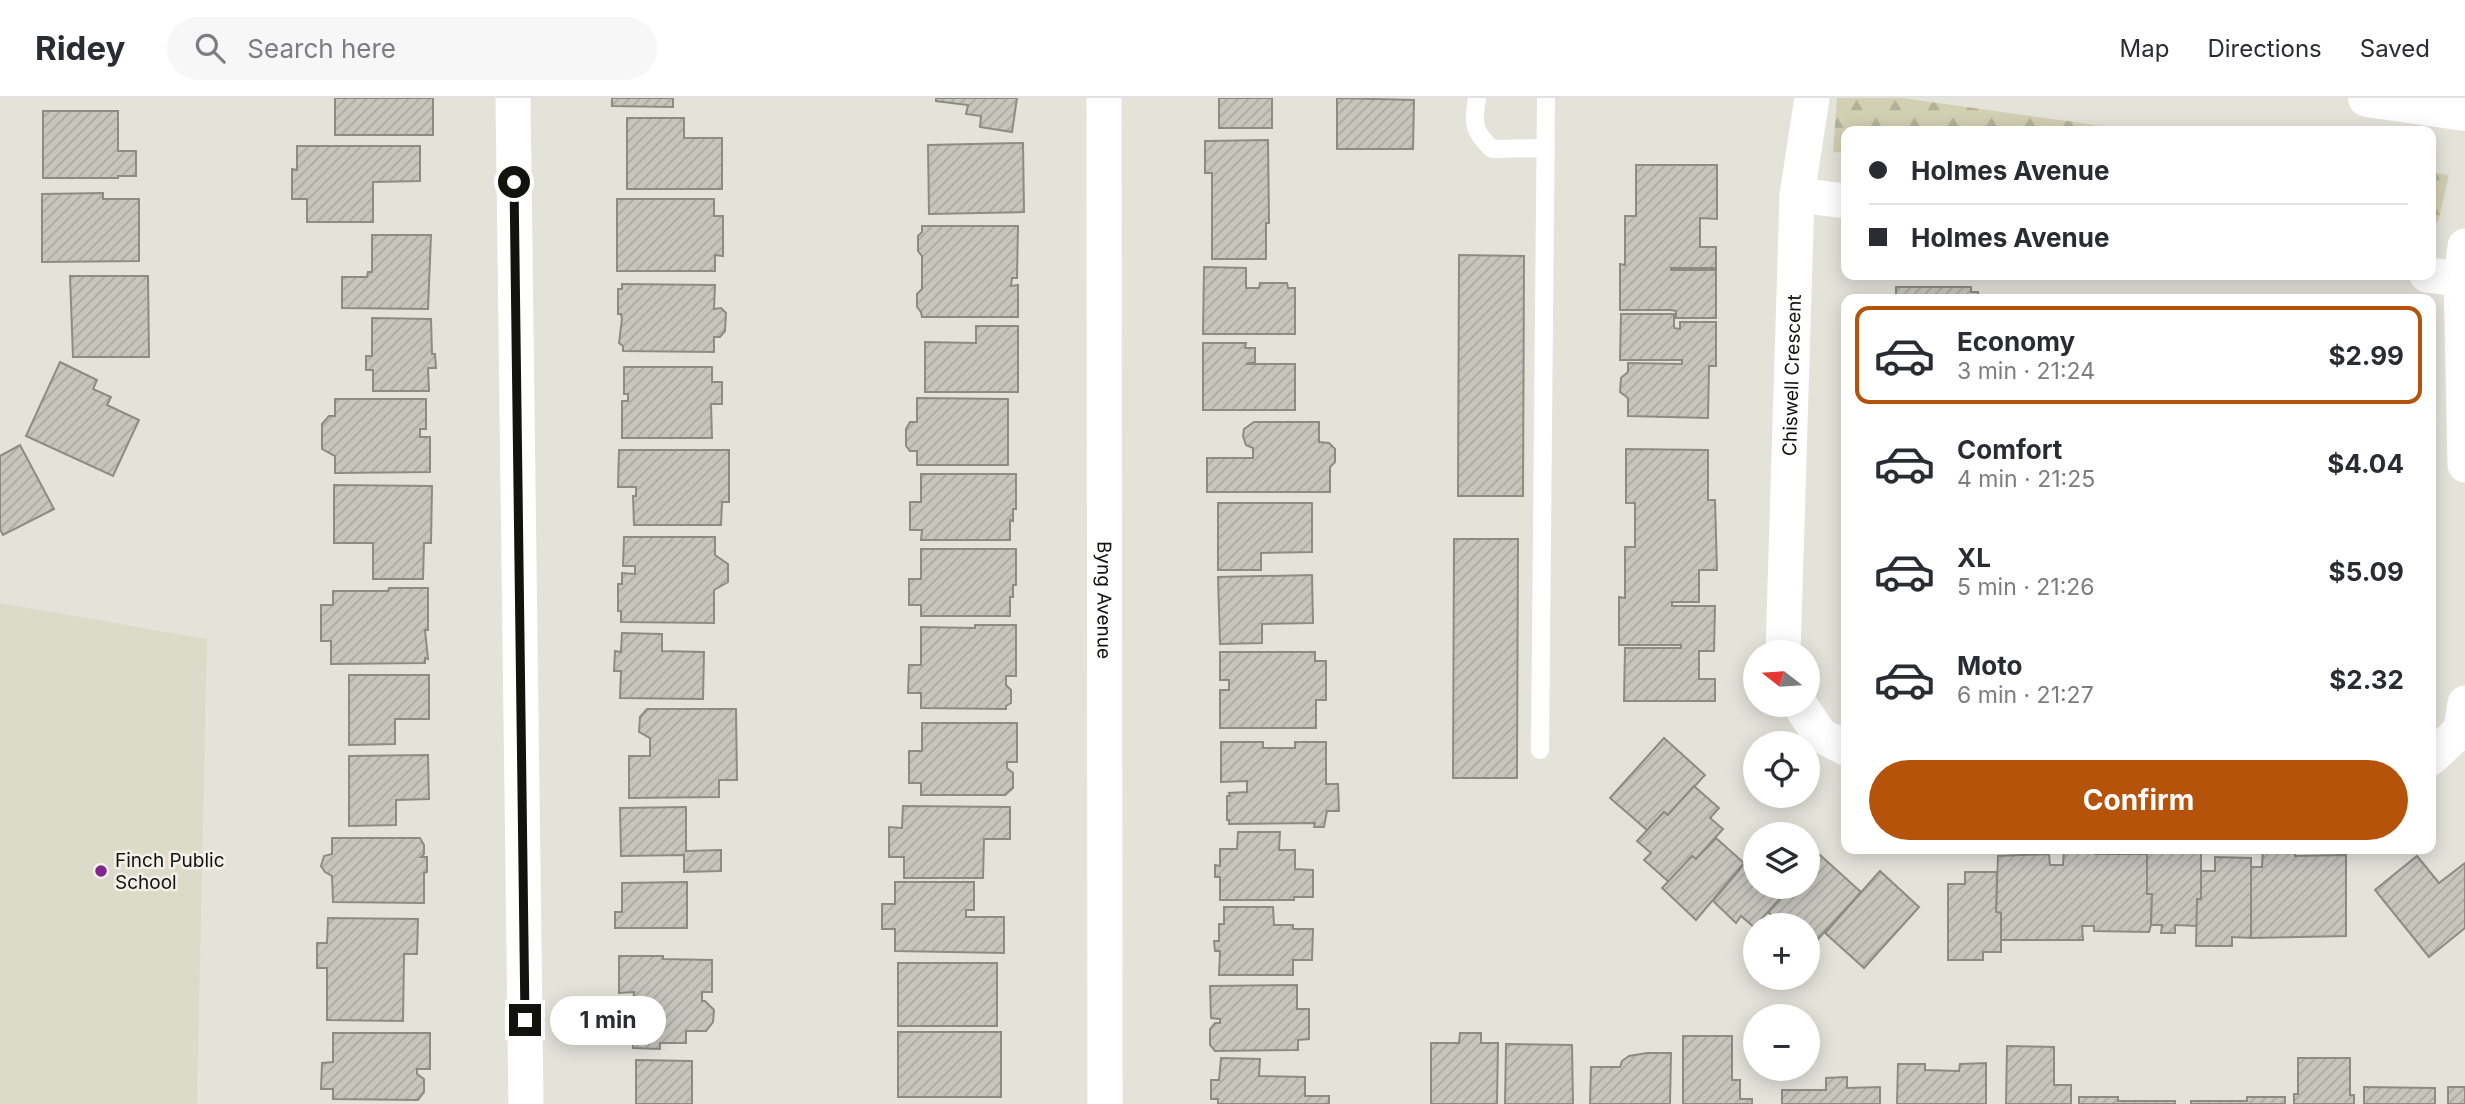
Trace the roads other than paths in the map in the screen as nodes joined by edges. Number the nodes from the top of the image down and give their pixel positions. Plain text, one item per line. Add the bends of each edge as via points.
1 (513, 98) edge
2 (1104, 98) edge
3 (1477, 98) edge
4 (1546, 98) edge
5 (1812, 98) edge
6 (2367, 98) edge
7 (2465, 112) edge
8 (1546, 148) junction
9 (1797, 195) junction
10 (1841, 200) edge
11 (2463, 263) edge
12 (2436, 272) edge
13 (2465, 465) edge
14 (1783, 640) edge
15 (2465, 703) edge
16 (1809, 718) edge
17 (1841, 746) edge
18 (1541, 750) dead end
19 (2436, 753) edge
20 (526, 1104) edge
21 (1105, 1104) edge

1 - 20 street
2 - 21 street, Byng Avenue
3 - 8 lane via 1478,136 1492,149
4 - 8 lane
5 - 9 street, Chiswell Crescent
6 - 7 main road
8 - 18 lane
9 - 10 street
9 - 14 street, Chiswell Crescent
11 - 12 street
11 - 13 street
15 - 19 street via 2461,730
16 - 17 street via 1820,735

